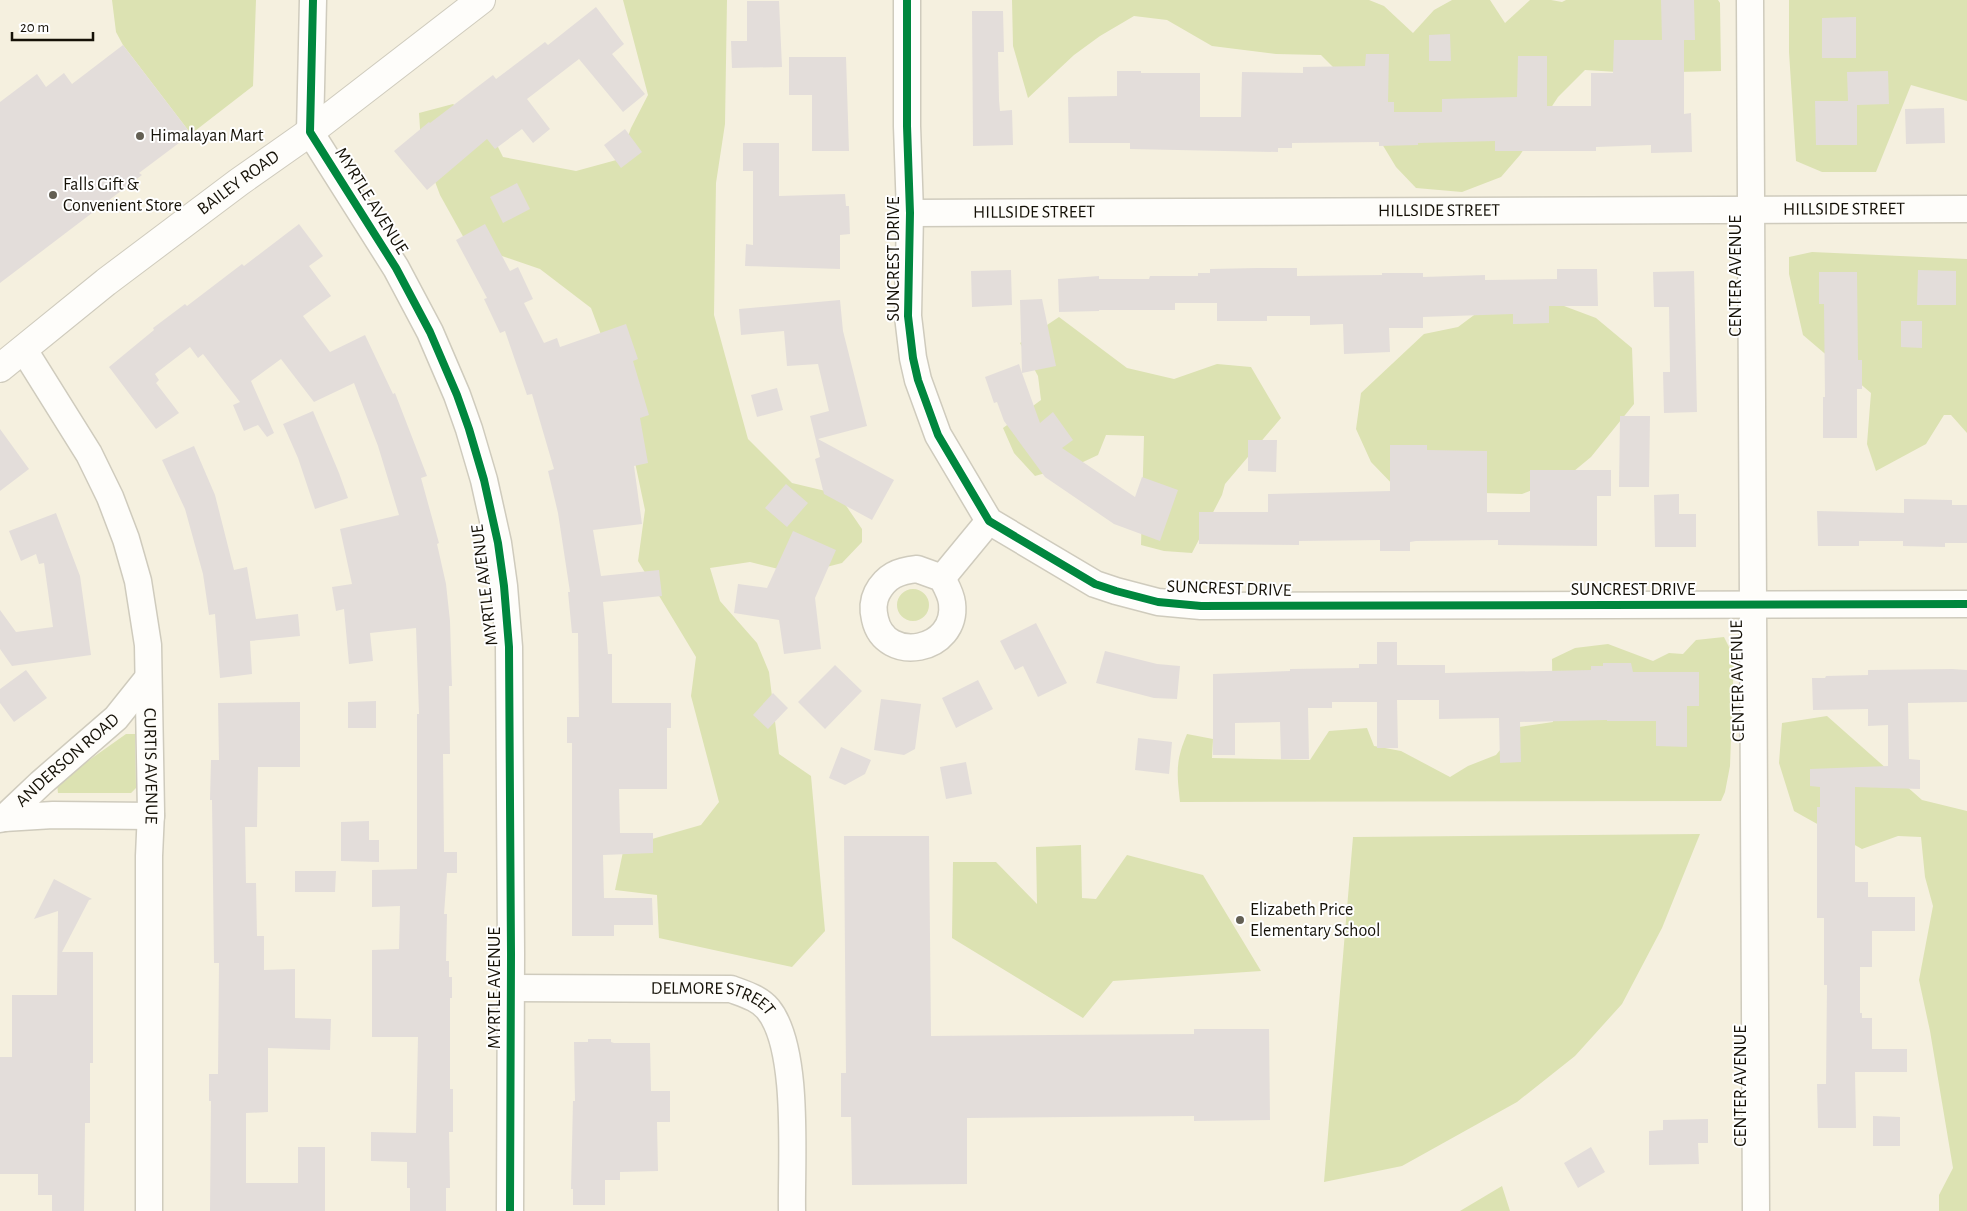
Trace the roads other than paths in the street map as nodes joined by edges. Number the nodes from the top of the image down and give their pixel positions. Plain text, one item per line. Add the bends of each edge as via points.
1 (313, 0) edge
2 (481, 0) edge
3 (907, 0) edge
4 (1750, 0) edge
5 (310, 132) junction
6 (1967, 209) edge
7 (1751, 210) junction
8 (910, 213) junction
9 (24, 350) junction
10 (0, 368) edge
11 (989, 521) junction
12 (942, 578) dead end
13 (1967, 604) edge
14 (1752, 605) junction
15 (148, 678) junction
16 (151, 816) junction
17 (2, 818) edge
18 (511, 988) junction
19 (149, 1211) edge
20 (510, 1211) edge
21 (792, 1211) edge
22 (1756, 1211) edge

1 - 5 street
2 - 5 street, BAILEY ROAD
3 - 8 street, SUNCREST DRIVE
4 - 7 street, CENTER AVENUE
5 - 9 street, BAILEY ROAD via 106,282
5 - 18 street, MYRTLE AVENUE via 395,266 430,332 458,395 484,480 504,586 509,647
6 - 7 street, HILLSIDE STREET
7 - 8 street, HILLSIDE STREET
7 - 14 street, CENTER AVENUE
8 - 11 street, SUNCREST DRIVE via 908,316 918,380 942,443
9 - 10 street, BAILEY ROAD
9 - 15 street, CURTIS AVENUE via 89,454 126,539 138,582 148,645
11 - 12 street
11 - 14 street, SUNCREST DRIVE via 1095,584 1124,594 1176,604
13 - 14 street, SUNCREST DRIVE
14 - 22 street, CENTER AVENUE
15 - 16 street, CURTIS AVENUE
15 - 17 street, ANDERSON ROAD via 116,718
16 - 17 street, ANDERSON ROAD
16 - 19 street, CURTIS AVENUE
18 - 20 street, MYRTLE AVENUE
18 - 21 street, DELMORE STREET via 710,987 731,989 752,997 768,1009 780,1032 790,1081

